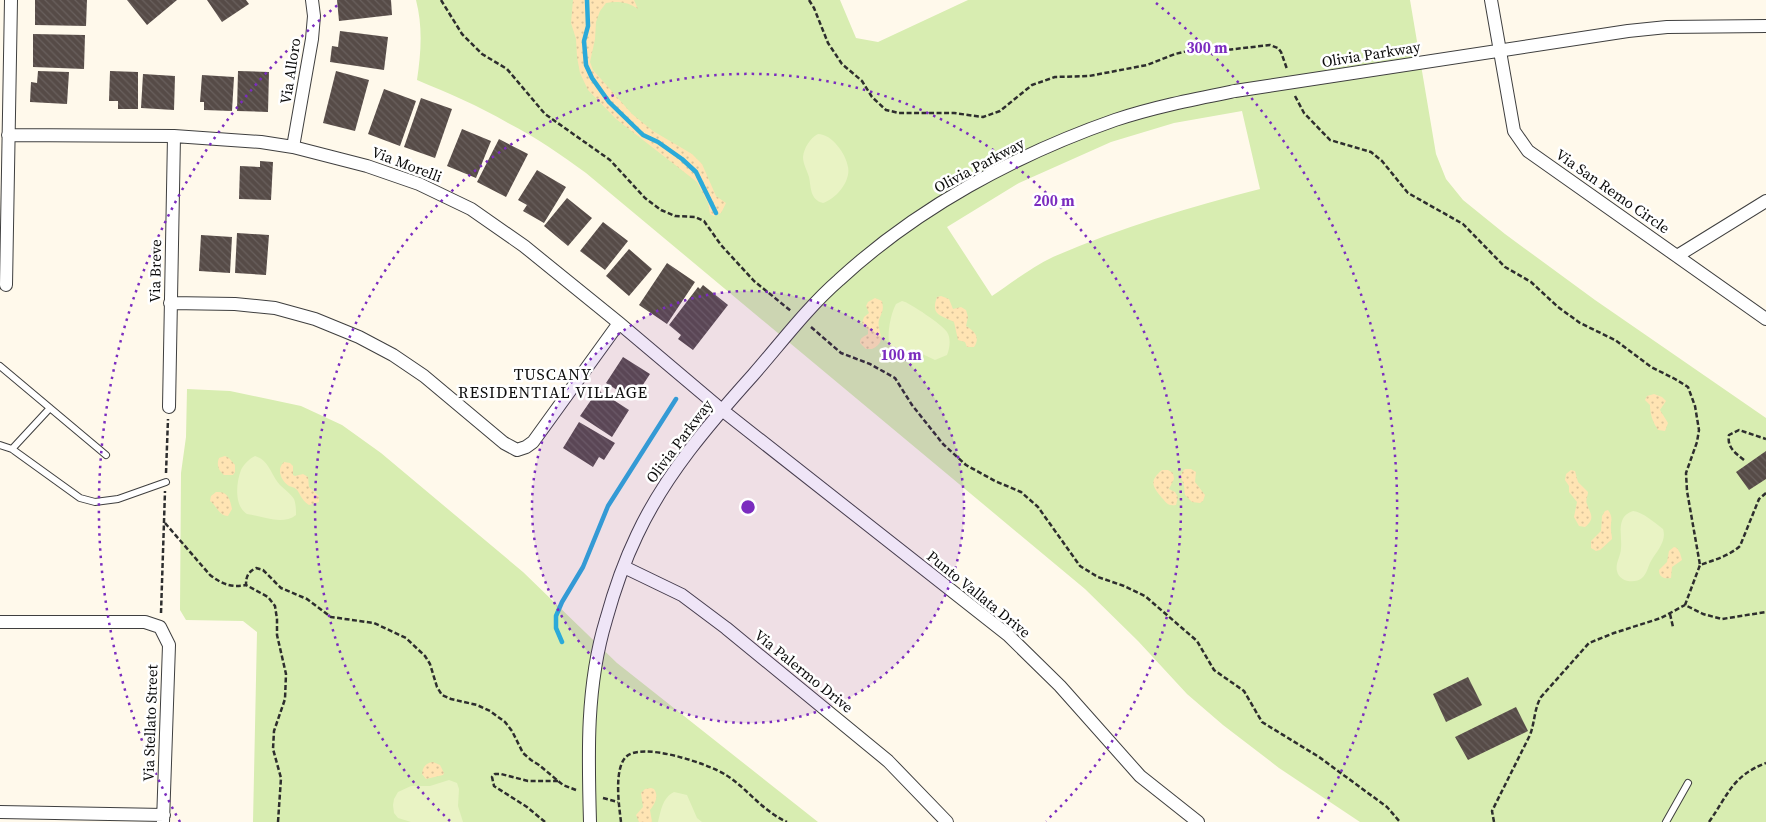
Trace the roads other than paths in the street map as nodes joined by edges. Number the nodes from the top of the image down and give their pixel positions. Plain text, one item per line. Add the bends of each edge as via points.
1 (10, 0) edge
2 (312, 0) edge
3 (1491, 0) edge
4 (1766, 26) edge
5 (1500, 50) junction
6 (8, 135) junction
7 (174, 136) junction
8 (293, 147) junction
9 (1766, 201) edge
10 (1676, 256) junction
11 (6, 285) dead end
12 (170, 303) junction
13 (1766, 318) edge
14 (619, 323) junction
15 (0, 366) edge
16 (169, 407) road end
17 (50, 408) junction
18 (722, 410) junction
19 (0, 445) edge
20 (12, 449) junction
21 (106, 455) dead end
22 (166, 482) road end
23 (624, 567) junction
24 (0, 622) edge
25 (1688, 783) dead end
26 (0, 812) edge
27 (164, 818) edge
28 (590, 822) edge
29 (947, 822) edge
30 (1198, 822) edge
31 (1666, 822) edge

1 - 6 street
2 - 8 street, Via Alloro via 312,38
3 - 5 street, Via San Remo Circle
4 - 5 street, Olivia Parkway via 1667,27
5 - 10 street, Via San Remo Circle via 1514,132 1528,151
5 - 18 street, Olivia Parkway via 1176,103 1068,138 952,197 868,255 837,281
6 - 7 street, Via Morelli
6 - 11 street
7 - 8 street, Via Morelli
7 - 12 street, Via Breve
8 - 14 street, Via Morelli via 402,178 471,209 524,246
9 - 10 street
10 - 13 street, Via San Remo Circle
12 - 14 street via 275,308 315,319 359,337 424,376 504,443 517,450 533,442
12 - 16 street, Via Breve
14 - 18 street, Via Morelli
15 - 17 lane
17 - 20 lane
17 - 21 lane
18 - 23 street, Olivia Parkway via 664,486 636,535
18 - 30 street, Punto Vallata Drive via 1008,635 1060,686 1140,776
19 - 20 lane
20 - 22 lane via 80,498 95,502 118,499
23 - 28 street, Olivia Parkway via 605,622 592,690 588,765
23 - 29 street, Via Palermo Drive via 682,595 726,628 888,761
24 - 27 street, Via Stellato Street via 145,622 160,627 169,646
25 - 31 lane
26 - 27 street

